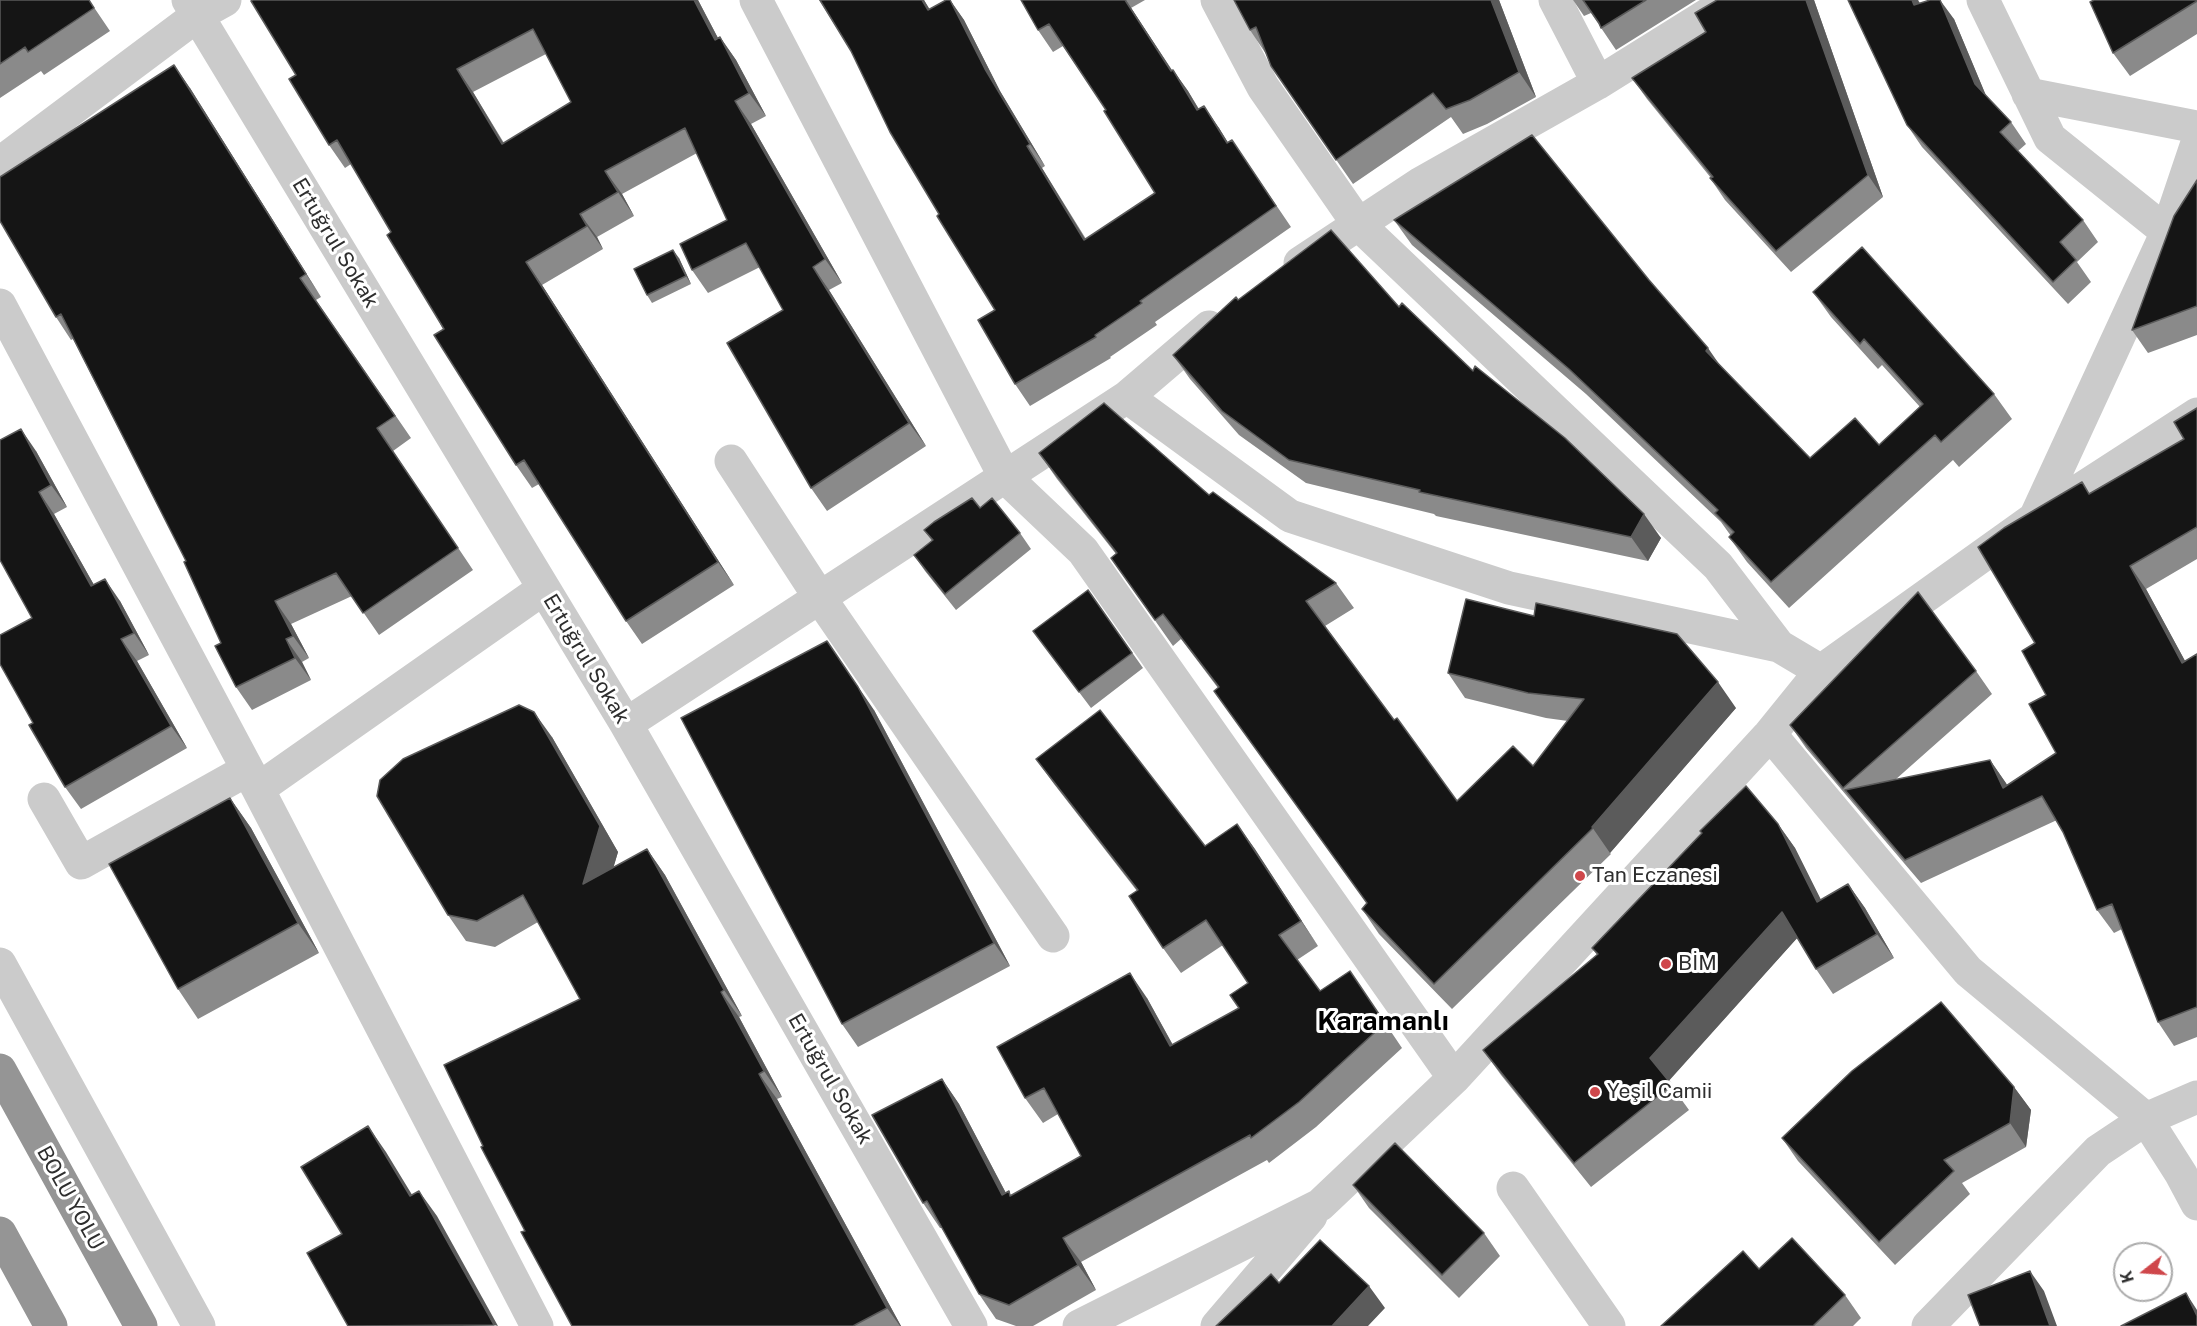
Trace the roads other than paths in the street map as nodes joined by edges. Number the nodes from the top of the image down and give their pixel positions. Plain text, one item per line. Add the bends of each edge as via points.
1 (756, 0) edge
2 (1218, 0) edge
3 (1555, 0) edge
4 (1731, 0) edge
5 (1983, 0) edge
6 (204, 5) edge
7 (1598, 82) junction
8 (2028, 94) junction
9 (2197, 127) edge
10 (2197, 143) edge
11 (0, 163) edge
12 (1358, 224) junction
13 (2168, 232) junction
14 (1280, 276) edge
15 (0, 306) edge
16 (1231, 309) edge
17 (1127, 398) junction
18 (2197, 414) edge
19 (731, 461) dead end
20 (1005, 477) junction
21 (2035, 518) junction
22 (543, 589) junction
23 (820, 597) junction
24 (1779, 646) junction
25 (1821, 670) junction
26 (626, 724) junction
27 (1770, 734) junction
28 (252, 780) junction
29 (44, 799) dead end
30 (1053, 936) dead end
31 (0, 964) edge
32 (0, 1070) edge
33 (1454, 1078) junction
34 (2197, 1097) edge
35 (2146, 1119) junction
36 (1514, 1188) dead end
37 (2197, 1204) edge
38 (1320, 1205) junction
39 (0, 1233) edge
40 (51, 1326) edge
41 (141, 1326) edge
42 (199, 1326) edge
43 (537, 1326) edge
44 (971, 1326) edge
45 (1079, 1326) edge
46 (1217, 1326) edge
47 (1609, 1326) edge
48 (1928, 1326) edge

1 - 20 street
2 - 12 street via 1263,87
3 - 7 street
4 - 7 street
5 - 8 street
6 - 11 street
6 - 22 street, Ertuğrul Sokak
7 - 12 street via 1420,183
8 - 9 street
8 - 13 street via 2050,138
10 - 13 street
12 - 14 street
12 - 24 street via 1718,566
13 - 21 street
15 - 28 street
16 - 17 street
17 - 20 street
17 - 24 street via 1290,516 1509,588
18 - 21 street
19 - 23 street
20 - 23 street
20 - 33 street via 1083,551
21 - 25 street
22 - 26 street, Ertuğrul Sokak
22 - 28 street
23 - 26 street
23 - 30 street
24 - 25 street
25 - 27 street
26 - 44 street, Ertuğrul Sokak
27 - 33 street
27 - 35 street via 1968,971
28 - 29 street via 81,863
28 - 43 street
31 - 42 street
32 - 41 highway, BOLU YOLU
33 - 38 street
34 - 35 street
35 - 37 street
35 - 48 street via 2098,1151
36 - 47 street
38 - 45 street
38 - 46 street
39 - 40 highway

